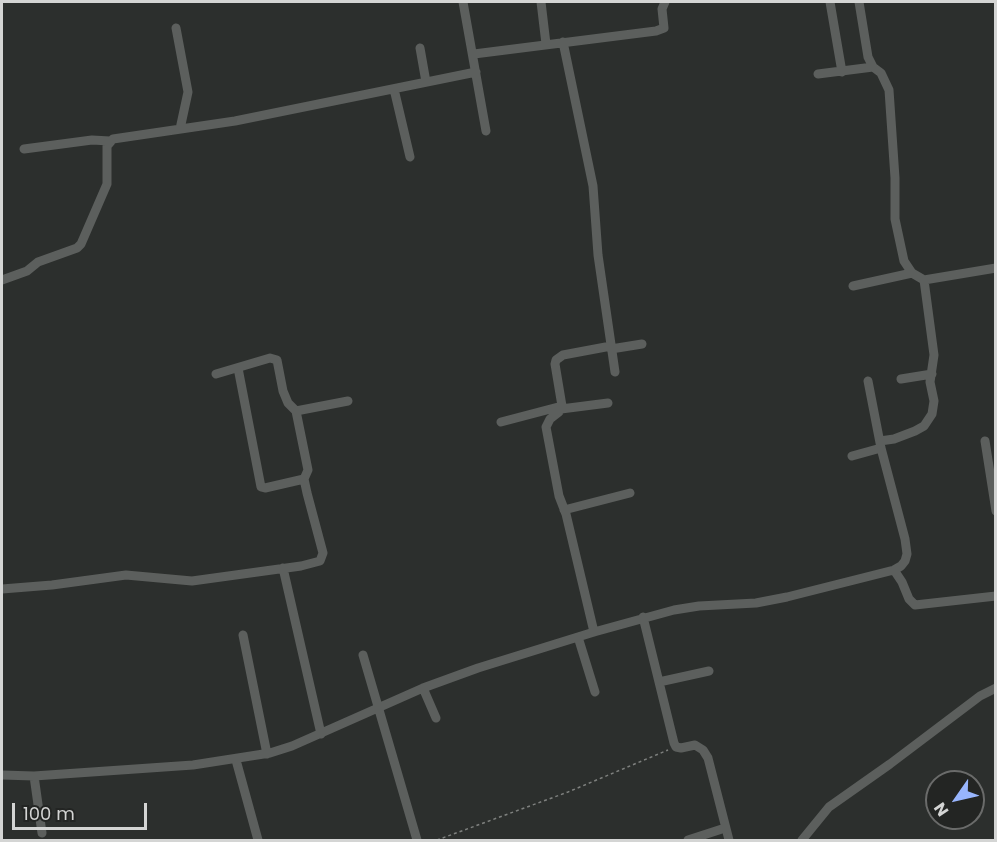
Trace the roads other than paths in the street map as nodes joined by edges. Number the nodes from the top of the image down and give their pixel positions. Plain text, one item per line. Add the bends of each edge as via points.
1 (464, 2) edge
2 (541, 2) edge
3 (665, 2) edge
4 (830, 2) edge
5 (859, 2) edge
6 (176, 28) dead end
7 (563, 42) junction
8 (546, 44) junction
9 (420, 48) dead end
10 (474, 54) junction
11 (873, 67) junction
12 (476, 72) junction
13 (842, 72) junction
14 (818, 74) dead end
15 (426, 82) junction
16 (394, 89) junction
17 (180, 129) junction
18 (486, 131) dead end
19 (110, 141) junction
20 (24, 149) dead end
21 (410, 157) dead end
22 (996, 268) edge
23 (912, 273) junction
24 (2, 280) edge
25 (924, 280) junction
26 (853, 286) dead end
27 (642, 344) dead end
28 (611, 347) junction
29 (238, 368) junction
30 (615, 372) dead end
31 (216, 374) dead end
32 (932, 374) junction
33 (901, 380) dead end
34 (868, 381) dead end
35 (348, 401) dead end
36 (608, 403) dead end
37 (561, 407) junction
38 (296, 411) junction
39 (501, 422) dead end
40 (985, 441) dead end
41 (881, 445) junction
42 (852, 456) dead end
43 (304, 479) junction
44 (630, 493) dead end
45 (564, 510) junction
46 (996, 511) edge
47 (283, 568) junction
48 (894, 570) junction
49 (2, 589) edge
50 (996, 596) edge
51 (643, 617) junction
52 (594, 632) junction
53 (243, 635) dead end
54 (578, 636) junction
55 (363, 655) dead end
56 (709, 671) dead end
57 (659, 682) junction
58 (423, 688) junction
59 (996, 688) edge
60 (595, 692) dead end
61 (380, 708) junction
62 (436, 718) dead end
63 (321, 734) junction
64 (267, 754) junction
65 (236, 760) junction
66 (2, 775) edge
67 (34, 776) junction
68 (725, 828) junction
69 (42, 833) dead end
70 (258, 840) edge
71 (417, 840) edge
72 (688, 840) edge
73 (729, 840) edge
74 (802, 840) edge

1 - 10 street
2 - 8 street
3 - 7 street via 662,30
4 - 13 street
5 - 11 street
6 - 17 street via 188,92
7 - 8 street
7 - 28 street via 593,186
8 - 10 street
9 - 15 street
10 - 12 street
11 - 13 street
11 - 23 street via 888,90 895,219 904,261
12 - 15 street
12 - 18 street
13 - 14 street
15 - 16 street
16 - 17 street
16 - 21 street
17 - 19 street
19 - 20 street
19 - 24 street via 107,184 81,244
22 - 25 street
23 - 25 street
23 - 26 street
25 - 32 street via 933,345
27 - 28 street
28 - 30 street
28 - 37 street via 563,355 556,360
29 - 31 street
29 - 38 street via 270,358 277,360 283,391
29 - 43 street via 261,487
32 - 33 street
32 - 41 street via 932,414 924,426
34 - 41 street
35 - 38 street
36 - 37 street
37 - 39 street
37 - 45 street via 546,427
38 - 43 street via 308,470
40 - 46 street
41 - 42 street
41 - 48 street via 907,554
43 - 47 street via 323,557 320,561
44 - 45 street
45 - 52 street
47 - 49 street via 192,581 126,575
47 - 63 street
48 - 50 street via 915,605
48 - 51 street via 756,603 699,606
51 - 52 street
51 - 57 street
52 - 54 street
53 - 64 street
54 - 58 street
54 - 60 street
55 - 61 street
56 - 57 street
57 - 68 street via 676,747 695,745 708,758
58 - 61 street
58 - 62 street
59 - 74 street via 829,807
61 - 63 street
61 - 71 street
63 - 64 street
64 - 65 street
65 - 67 street
65 - 70 street
66 - 67 street
67 - 69 street
68 - 72 street
68 - 73 street

